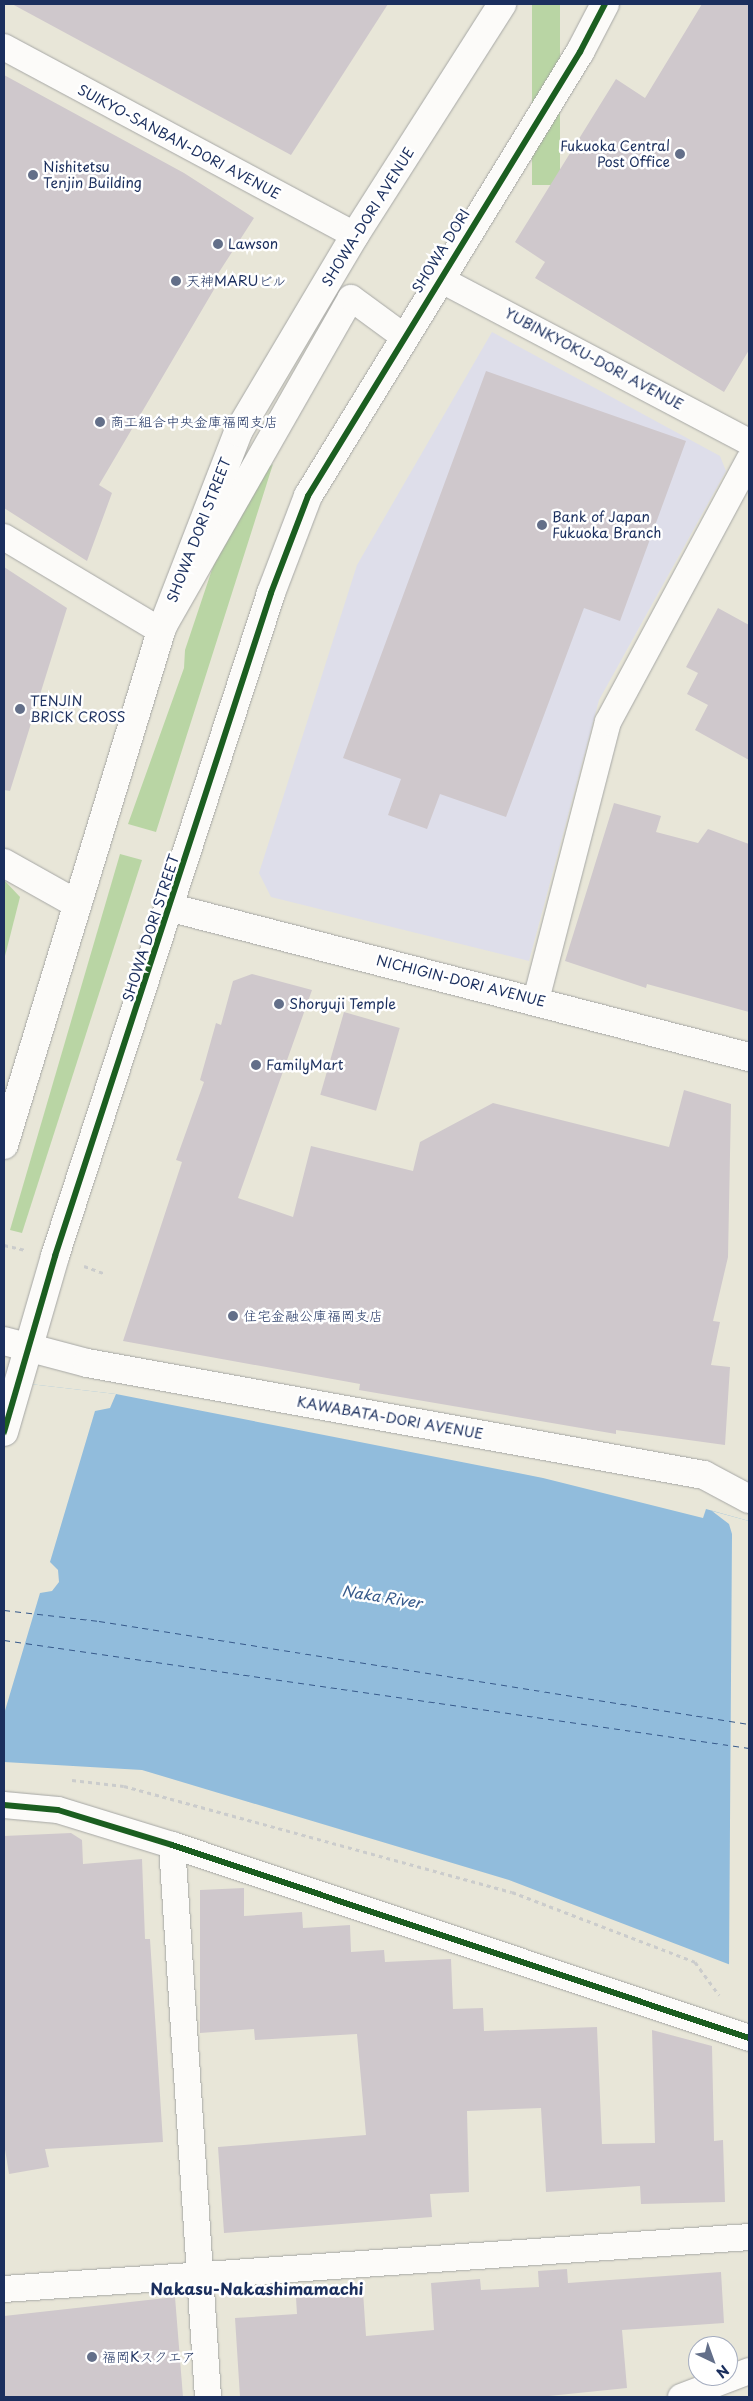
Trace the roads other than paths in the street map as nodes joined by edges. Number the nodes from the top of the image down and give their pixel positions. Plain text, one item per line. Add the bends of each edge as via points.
1 (502, 4) edge
2 (605, 4) edge
3 (4, 47) edge
4 (355, 235) junction
5 (438, 278) junction
6 (403, 336) junction
7 (749, 442) edge
8 (749, 460) edge
9 (4, 537) edge
10 (161, 631) junction
11 (4, 863) edge
12 (77, 904) junction
13 (172, 908) junction
14 (536, 1000) junction
15 (749, 1057) edge
16 (4, 1145) edge
17 (15, 1344) edge
18 (4, 1432) edge
19 (749, 1499) edge
20 (4, 1805) edge
21 (172, 1845) junction
22 (749, 2038) edge
23 (749, 2237) edge
24 (197, 2274) junction
25 (4, 2289) edge
26 (749, 2371) edge
27 (208, 2397) edge
28 (681, 2397) edge

1 - 4 street, SHOWA-DORI AVENUE
2 - 5 street, SHOWA DORI via 580,52
3 - 4 street, SUIKYO-SANBAN-DORI AVENUE
4 - 10 street, SHOWA-DORI AVENUE via 238,432
5 - 6 street, SHOWA DORI
5 - 7 street, YUBINKYOKU-DORI AVENUE
6 - 10 street via 351,298
6 - 13 street, SHOWA DORI via 308,496 271,593
8 - 14 street via 608,722
9 - 10 street
10 - 12 street
11 - 12 street
12 - 16 street
13 - 14 street, NICHIGIN-DORI AVENUE
13 - 17 street, SHOWA DORI STREET
14 - 15 street, NICHIGIN-DORI AVENUE
17 - 18 street, SHOWA DORI STREET via 17,1382
17 - 19 street, KAWABATA-DORI AVENUE via 97,1365 704,1475
20 - 21 street via 58,1810
21 - 22 street
21 - 24 street
23 - 24 street
24 - 25 street
24 - 27 street
26 - 28 street

